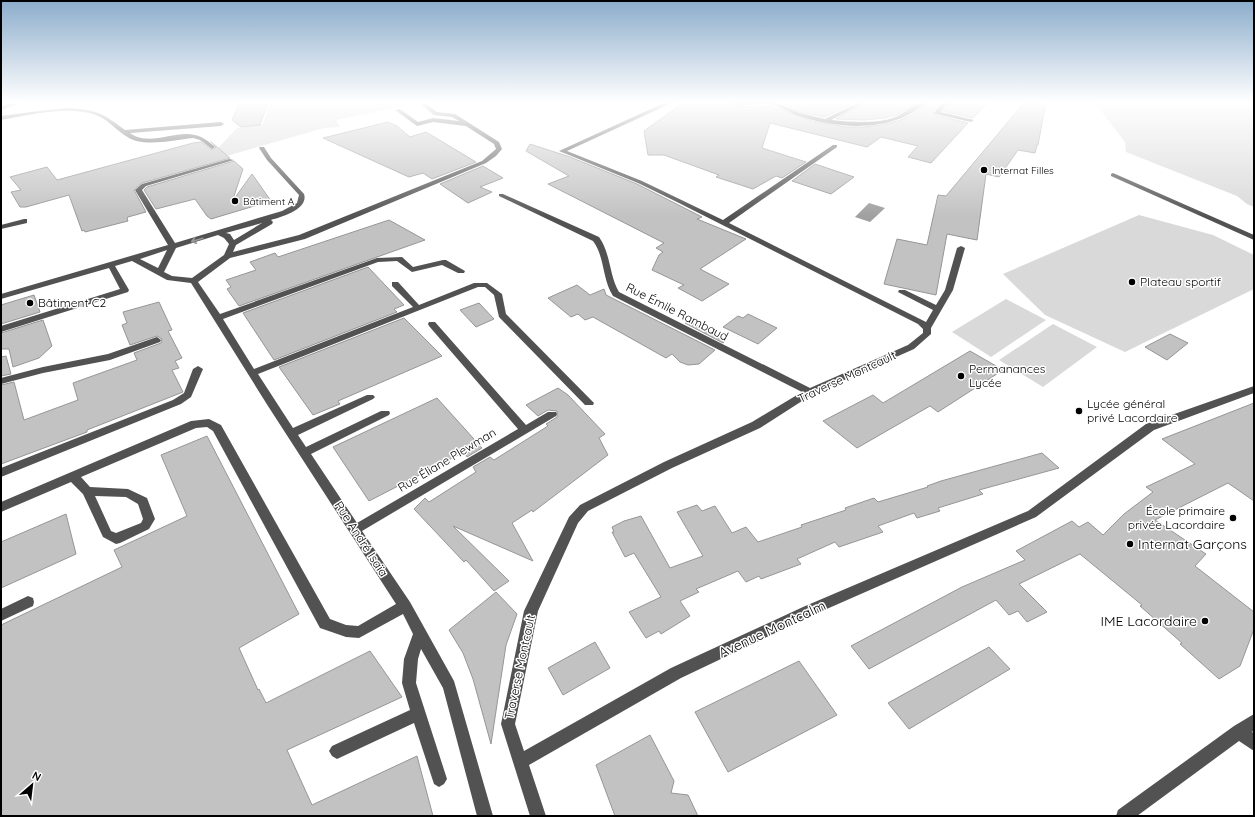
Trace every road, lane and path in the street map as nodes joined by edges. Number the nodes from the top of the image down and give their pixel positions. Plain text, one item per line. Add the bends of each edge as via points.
1 (203, 140) edge
2 (493, 140) edge
3 (586, 140) edge
4 (834, 146) dead end
5 (212, 147) dead end
6 (262, 148) dead end
7 (231, 160) dead end
8 (1113, 175) dead end
9 (501, 195) dead end
10 (281, 214) junction
11 (24, 221) dead end
12 (724, 223) junction
13 (1, 227) edge
14 (218, 234) junction
15 (1254, 238) edge
16 (233, 244) junction
17 (173, 246) junction
18 (961, 248) dead end
19 (227, 256) junction
20 (133, 258) junction
21 (111, 265) junction
22 (461, 271) dead end
23 (160, 272) junction
24 (194, 281) junction
25 (395, 284) dead end
26 (902, 292) dead end
27 (1, 297) edge
28 (418, 308) junction
29 (939, 309) junction
30 (218, 318) junction
31 (432, 324) dead end
32 (927, 328) junction
33 (1, 329) edge
34 (158, 340) dead end
35 (198, 369) dead end
36 (252, 373) junction
37 (1, 381) edge
38 (1254, 389) edge
39 (810, 392) junction
40 (370, 397) dead end
41 (589, 403) dead end
42 (385, 413) dead end
43 (552, 414) dead end
44 (525, 430) junction
45 (292, 433) junction
46 (304, 453) junction
47 (1, 473) edge
48 (73, 476) junction
49 (86, 490) junction
50 (1, 506) edge
51 (355, 530) junction
52 (28, 602) dead end
53 (405, 606) junction
54 (1, 615) edge
55 (420, 634) junction
56 (419, 713) junction
57 (1254, 721) edge
58 (1239, 731) junction
59 (1254, 743) edge
60 (337, 751) dead end
61 (520, 761) junction
62 (439, 779) dead end
63 (485, 816) edge
64 (538, 816) edge
65 (1124, 816) edge

1 - 5 street
2 - 19 street via 499,149 484,162 302,237
3 - 12 street via 562,151 640,182
4 - 12 street
6 - 10 street via 302,195 300,203
7 - 17 street via 144,185 138,190
8 - 15 street
9 - 39 street, Rue Émile Rambaud via 596,239 603,250 612,288 616,294
10 - 14 street
10 - 16 street
11 - 13 street
12 - 32 street via 921,322
14 - 16 street via 227,236
14 -> 17 street
16 - 19 street
17 - 20 street
17 - 23 street
18 - 29 street via 949,290
19 - 24 street
20 - 21 street
20 - 23 street
21 - 27 street
21 - 33 street via 124,290
22 - 30 street via 443,262 412,270 399,259 377,260
23 - 24 street via 170,278
24 - 30 street, Rue André Isaïa
25 - 28 street
26 - 29 street
28 - 36 street
28 - 41 street via 477,285 487,286 498,294 502,314
29 - 32 street
30 - 36 street, Rue André Isaïa
31 - 44 street
32 - 39 street, Traverse Montcault via 927,334 911,347
34 - 37 street via 110,357 36,371
35 - 47 street via 188,395 177,402
36 - 45 street, Rue André Isaïa
38 - 61 street, Avenue Montcalm via 1150,427 1032,514 676,673
39 - 61 street, Traverse Montcault via 756,425 584,508 573,520 531,611 508,724
40 - 45 street
42 - 46 street
43 - 44 street, Rue Éliane Plewman
44 - 51 street, Rue Éliane Plewman
45 - 46 street, Rue André Isaïa
46 - 51 street, Rue André Isaïa
48 - 49 street
48 - 50 street
48 - 53 street via 195,424 209,423 217,428 325,624 346,631 359,632
49 - 49 street via 128,493 143,501 148,519 145,526 116,539 107,534
51 - 53 street, Rue André Isaïa
52 - 54 street
53 - 55 street, Rue André Isaïa
55 - 56 street via 411,659 409,682
55 - 63 street, Rue André Isaïa via 449,686
56 - 60 street
56 - 62 street
57 - 58 street
58 - 59 street
58 - 65 street
61 - 64 street, Traverse Montcault

